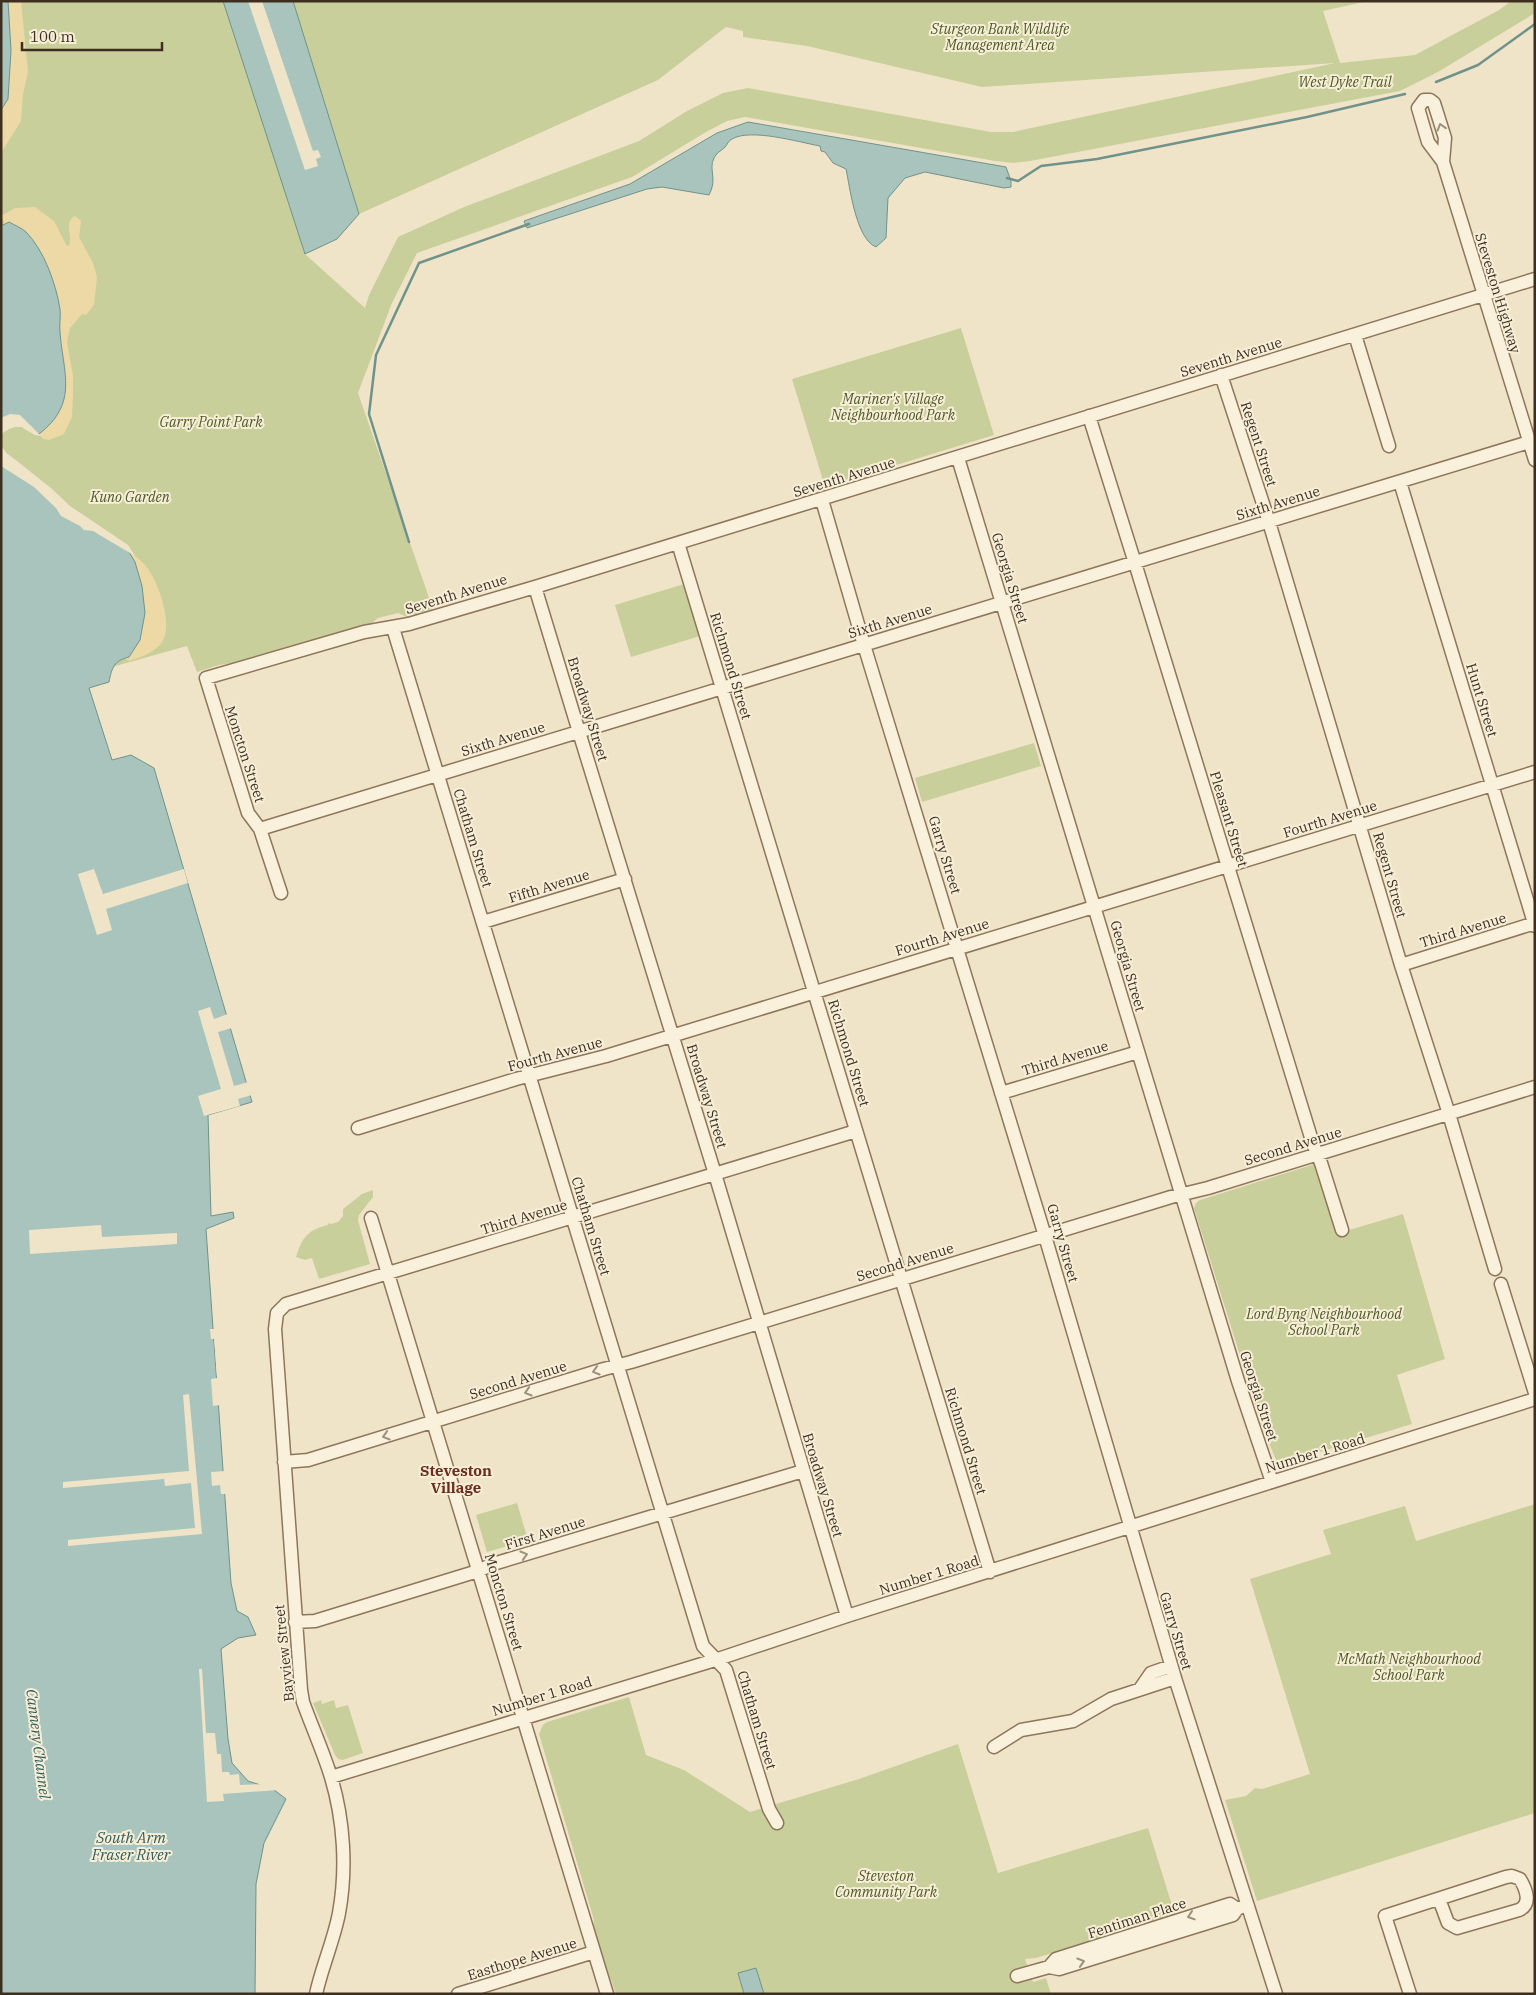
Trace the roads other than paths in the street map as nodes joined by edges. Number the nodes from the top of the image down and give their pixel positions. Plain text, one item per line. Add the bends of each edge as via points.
1 (1443, 162) dead end
2 (1535, 279) edge
3 (1483, 296) junction
4 (1355, 335) junction
5 (1221, 375) junction
6 (1089, 416) junction
7 (1529, 442) junction
8 (1389, 446) dead end
9 (958, 458) junction
10 (1535, 460) edge
11 (1400, 482) junction
12 (822, 500) junction
13 (1268, 522) junction
14 (678, 544) junction
15 (1136, 563) junction
16 (535, 587) junction
17 (1002, 603) junction
18 (393, 628) junction
19 (864, 645) junction
20 (208, 678) joint
21 (722, 688) junction
22 (578, 732) junction
23 (1535, 772) edge
24 (438, 775) junction
25 (1492, 784) junction
26 (1360, 826) junction
27 (260, 829) junction
28 (1227, 866) junction
29 (625, 879) junction
30 (281, 893) dead end
31 (1095, 907) junction
32 (483, 922) junction
33 (1534, 924) edge
34 (957, 949) junction
35 (1401, 965) junction
36 (815, 992) junction
37 (672, 1036) junction
38 (1138, 1052) junction
39 (530, 1075) junction
40 (1535, 1087) edge
41 (1002, 1092) junction
42 (1448, 1114) junction
43 (358, 1128) dead end
44 (856, 1131) junction
45 (1317, 1154) junction
46 (715, 1174) junction
47 (1182, 1195) junction
48 (371, 1218) dead end
49 (573, 1218) junction
50 (1342, 1230) dead end
51 (1045, 1236) junction
52 (1494, 1269) dead end
53 (388, 1274) junction
54 (901, 1279) junction
55 (1500, 1284) dead end
56 (286, 1304) joint
57 (759, 1322) junction
58 (618, 1365) junction
59 (1535, 1392) edge
60 (1535, 1400) edge
61 (433, 1421) junction
62 (284, 1462) junction
63 (803, 1470) junction
64 (1272, 1482) junction
65 (663, 1513) junction
66 (1129, 1527) junction
67 (478, 1571) junction
68 (990, 1572) junction
69 (847, 1616) junction
70 (295, 1622) junction
71 (715, 1660) junction
72 (1173, 1672) junction
73 (523, 1718) junction
74 (994, 1747) dead end
75 (331, 1777) junction
76 (777, 1823) dead end
77 (1439, 1899) junction
78 (1242, 1907) junction
79 (594, 1952) junction
80 (1017, 1976) dead end
81 (316, 1994) edge
82 (458, 1994) edge
83 (607, 1994) edge
84 (1276, 1994) edge
85 (1410, 1994) edge

1 - 3 street, Steveston Highway
2 - 3 street, Seventh Avenue
3 - 4 street, Seventh Avenue
3 - 7 street, Steveston Highway
4 - 5 street, Seventh Avenue
4 - 8 street
5 - 6 street, Seventh Avenue
5 - 13 street, Regent Street
6 - 9 street, Seventh Avenue
6 - 15 street, Pleasant Street
7 - 10 street, Steveston Highway
7 - 11 street, Sixth Avenue
9 - 12 street, Seventh Avenue
9 - 17 street, Georgia Street
11 - 13 street, Sixth Avenue
11 - 25 street, Hunt Street
12 - 14 street, Seventh Avenue
12 - 19 street, Garry Street
13 - 15 street, Sixth Avenue
13 - 26 street, Regent Street
14 - 16 street, Seventh Avenue
14 - 21 street, Richmond Street
15 - 17 street, Sixth Avenue
15 - 28 street, Pleasant Street
16 - 18 street, Seventh Avenue
16 - 22 street, Broadway Street
17 - 19 street, Sixth Avenue
17 - 31 street, Georgia Street
18 - 20 street, Seventh Avenue via 364,632
18 - 24 street, Chatham Street
19 - 21 street, Sixth Avenue
19 - 34 street, Garry Street
20 - 27 street, Moncton Street via 248,813
21 - 22 street, Sixth Avenue
21 - 36 street, Richmond Street
22 - 24 street, Sixth Avenue
22 - 29 street, Broadway Street
23 - 25 street, Fourth Avenue
24 - 27 street, Sixth Avenue
24 - 32 street, Chatham Street
25 - 26 street, Fourth Avenue
25 - 33 street, Hunt Street
26 - 28 street, Fourth Avenue
26 - 35 street, Regent Street
27 - 30 street, Moncton Street
28 - 31 street, Fourth Avenue
28 - 45 street, Pleasant Street
29 - 32 street, Fifth Avenue
29 - 37 street, Broadway Street
31 - 34 street, Fourth Avenue
31 - 38 street, Georgia Street
32 - 39 street, Chatham Street
33 - 35 street, Third Avenue
34 - 36 street, Fourth Avenue
34 - 41 street, Garry Street
35 - 42 street, Regent Street
36 - 37 street, Fourth Avenue
36 - 44 street, Richmond Street
37 - 39 street, Fourth Avenue
37 - 46 street, Broadway Street
38 - 41 street, Third Avenue
38 - 47 street, Georgia Street
39 - 43 street, Fourth Avenue
39 - 49 street, Chatham Street
40 - 42 street, Second Avenue
41 - 51 street, Garry Street
42 - 45 street, Second Avenue
42 - 52 street, Regent Street
44 - 46 street, Third Avenue
44 - 54 street, Richmond Street
45 - 47 street, Second Avenue
45 - 50 street, Pleasant Street
46 - 49 street, Third Avenue
46 - 57 street, Broadway Street
47 - 51 street, Second Avenue
47 - 64 street, Georgia Street
48 - 53 street, Moncton Street
49 - 53 street, Third Avenue
49 - 58 street, Chatham Street
51 - 54 street, Second Avenue
51 - 66 street, Garry Street
53 - 56 street, Third Avenue
53 - 61 street, Moncton Street
54 - 57 street, Second Avenue
54 - 68 street, Richmond Street
55 - 59 street
56 - 62 street, Bayview Street via 280,1308 275,1321
57 - 58 street, Second Avenue
57 - 63 street, Broadway Street
58 -> 61 street, Second Avenue
58 - 65 street, Chatham Street
60 - 64 street, Number 1 Road
61 -> 62 street, Second Avenue via 308,1460
61 - 67 street, Moncton Street
62 - 70 street, Bayview Street
63 - 65 street, First Avenue
63 - 69 street, Broadway Street
64 - 66 street, Number 1 Road
67 -> 65 street, First Avenue
65 - 71 street, Chatham Street via 703,1646
66 - 68 street, Number 1 Road
66 - 72 street, Garry Street
67 - 70 street, First Avenue via 315,1621
67 - 73 street, Moncton Street
68 - 69 street, Number 1 Road
69 - 71 street, Number 1 Road
70 - 75 street, Bayview Street via 303,1702
71 - 73 street, Number 1 Road
71 - 76 street, Chatham Street via 726,1670 769,1809
72 - 74 street via 1140,1689 1111,1698 1073,1721 1021,1730
72 - 78 street, Garry Street
73 - 75 street, Number 1 Road
73 - 79 street, Moncton Street
75 - 81 street, Bayview Street via 339,1813 344,1874 335,1932
77 - 77 street via 1512,1876 1520,1880 1527,1900 1519,1910 1457,1928 1448,1923
77 - 85 street via 1385,1916
78 - 80 street, Fentiman Place via 1233,1915 1059,1969 1049,1967
78 - 84 street, Garry Street
79 - 82 street, Easthope Avenue
79 - 83 street, Moncton Street

